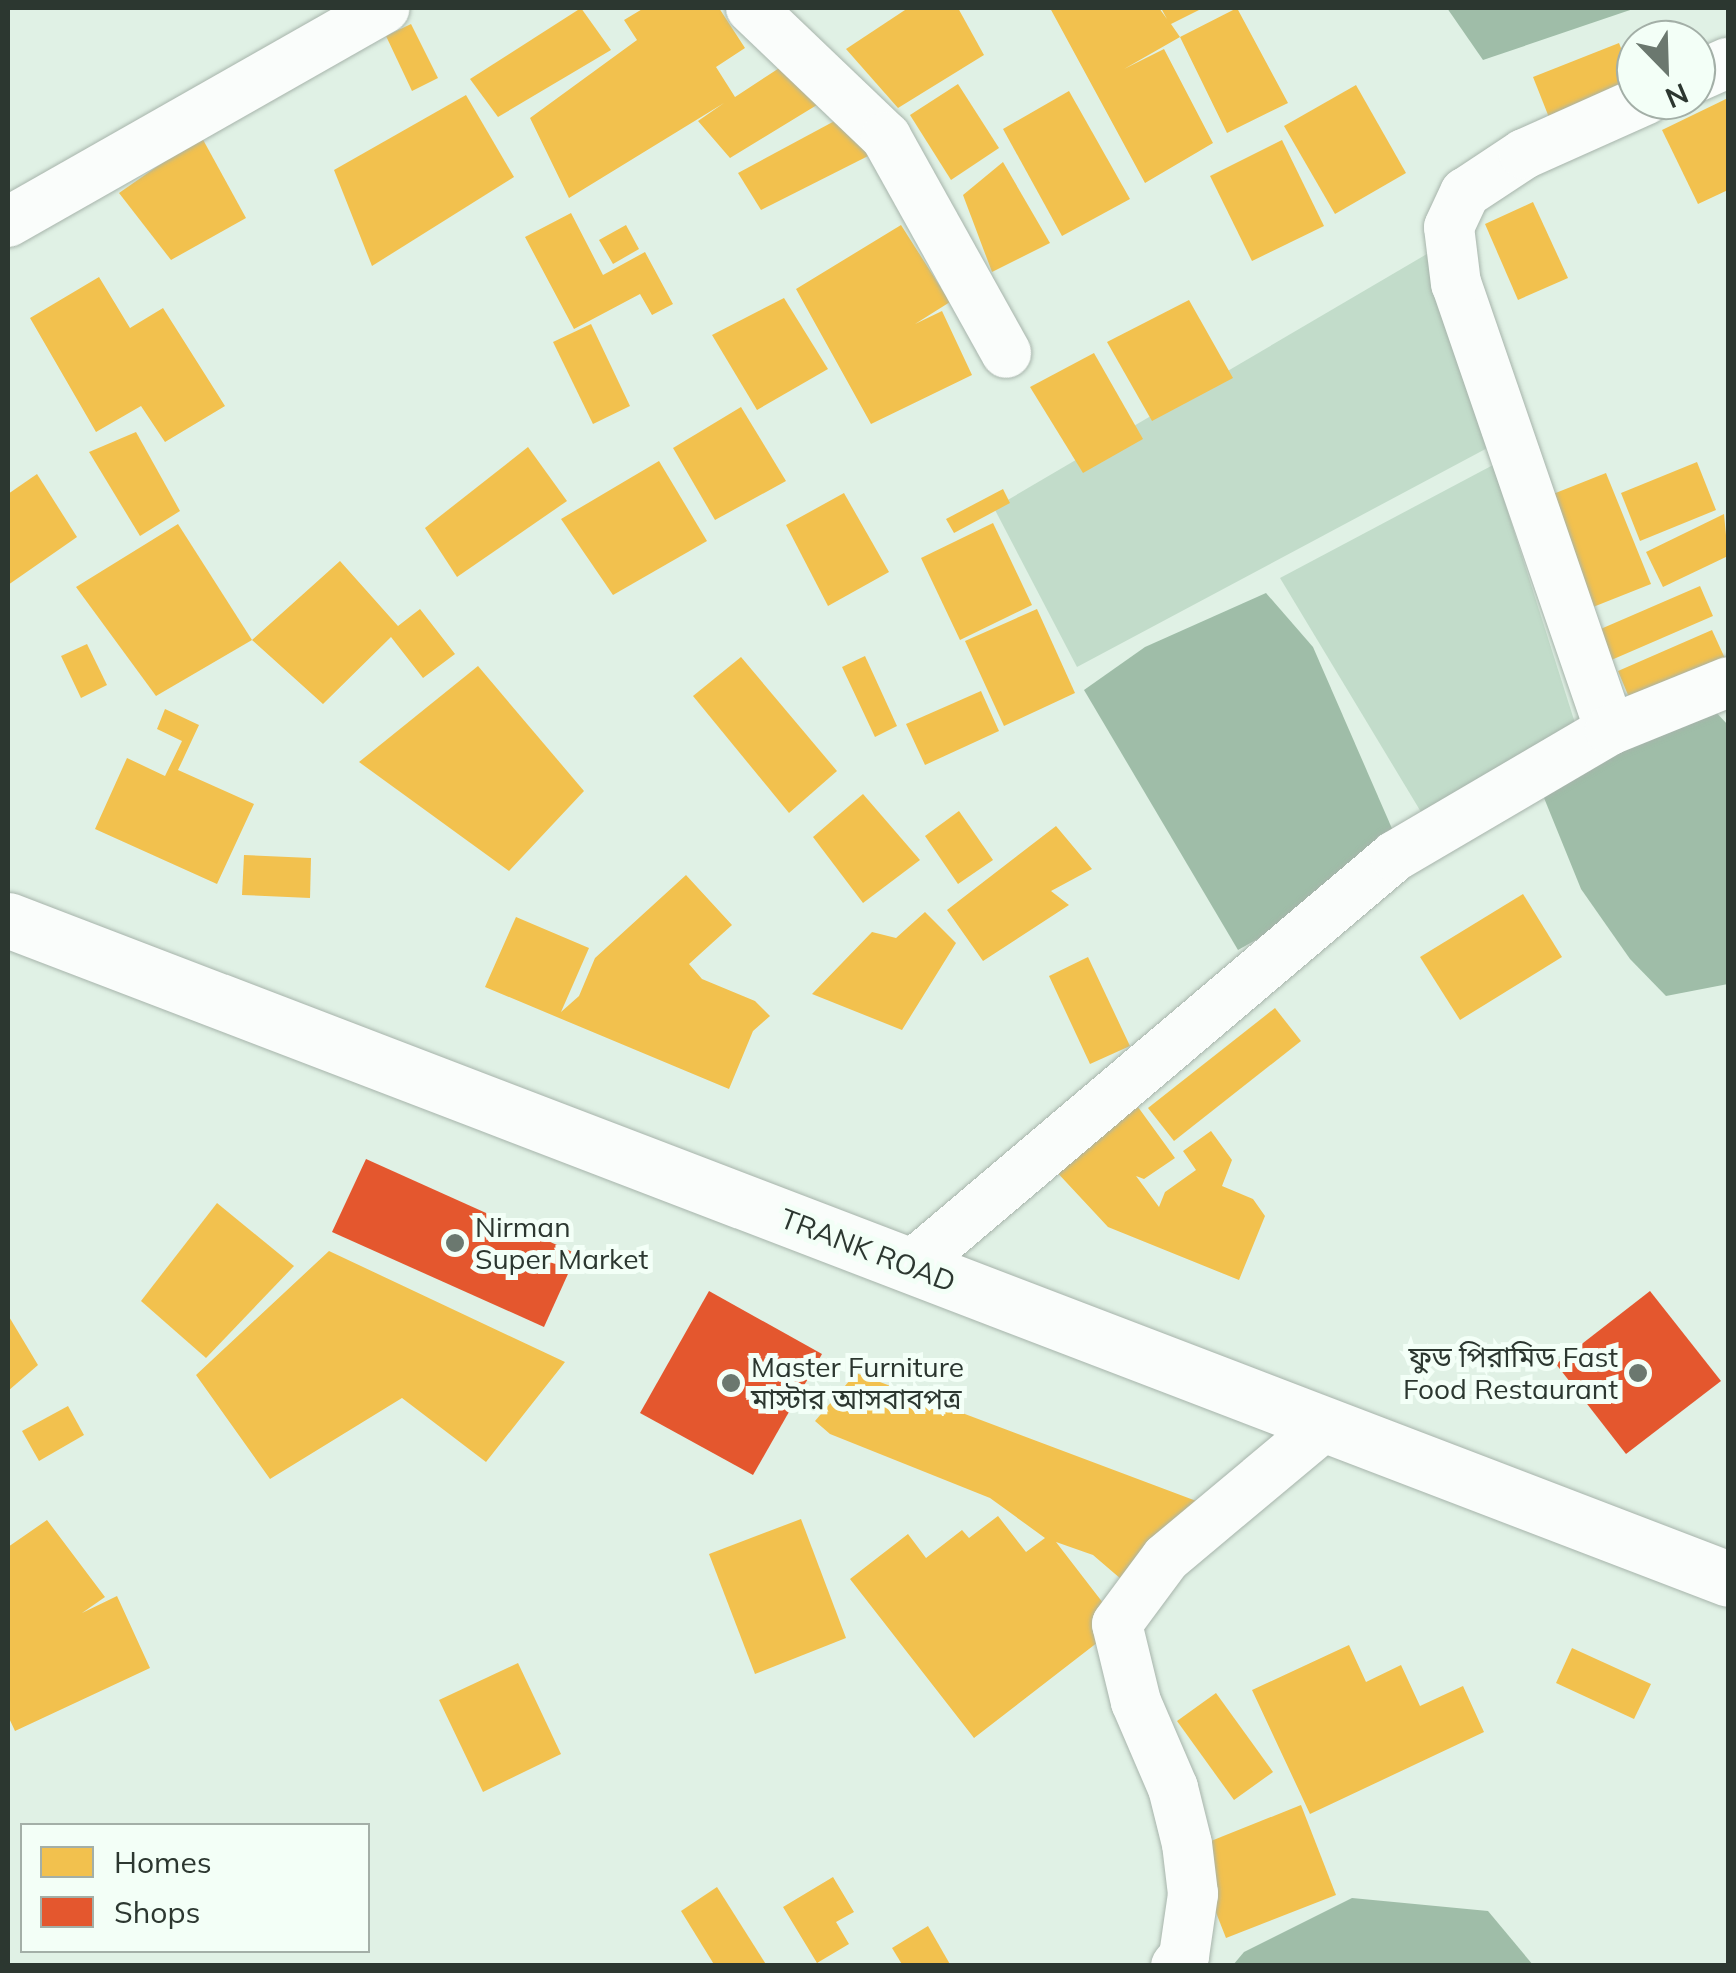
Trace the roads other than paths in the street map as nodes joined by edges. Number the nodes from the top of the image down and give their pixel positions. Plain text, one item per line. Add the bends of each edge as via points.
1 (384, 8) edge
2 (752, 8) edge
3 (1616, 113) edge
4 (8, 222) edge
5 (1006, 352) dead end
6 (1728, 682) edge
7 (1610, 730) junction
8 (8, 920) edge
9 (911, 1266) junction
10 (1325, 1425) junction
11 (1728, 1579) edge
12 (1176, 1966) edge

1 - 4 street
2 - 5 street via 886,137 910,191 970,280
3 - 7 street via 1524,154 1465,193 1449,227 1456,284
6 - 7 street
7 - 9 street via 1395,856
8 - 9 main road, TRANK ROAD
9 - 10 main road, TRANK ROAD
10 - 11 main road, TRANK ROAD
10 - 12 street via 1166,1558 1117,1624 1136,1702 1174,1788 1186,1844 1193,1894 1184,1956

